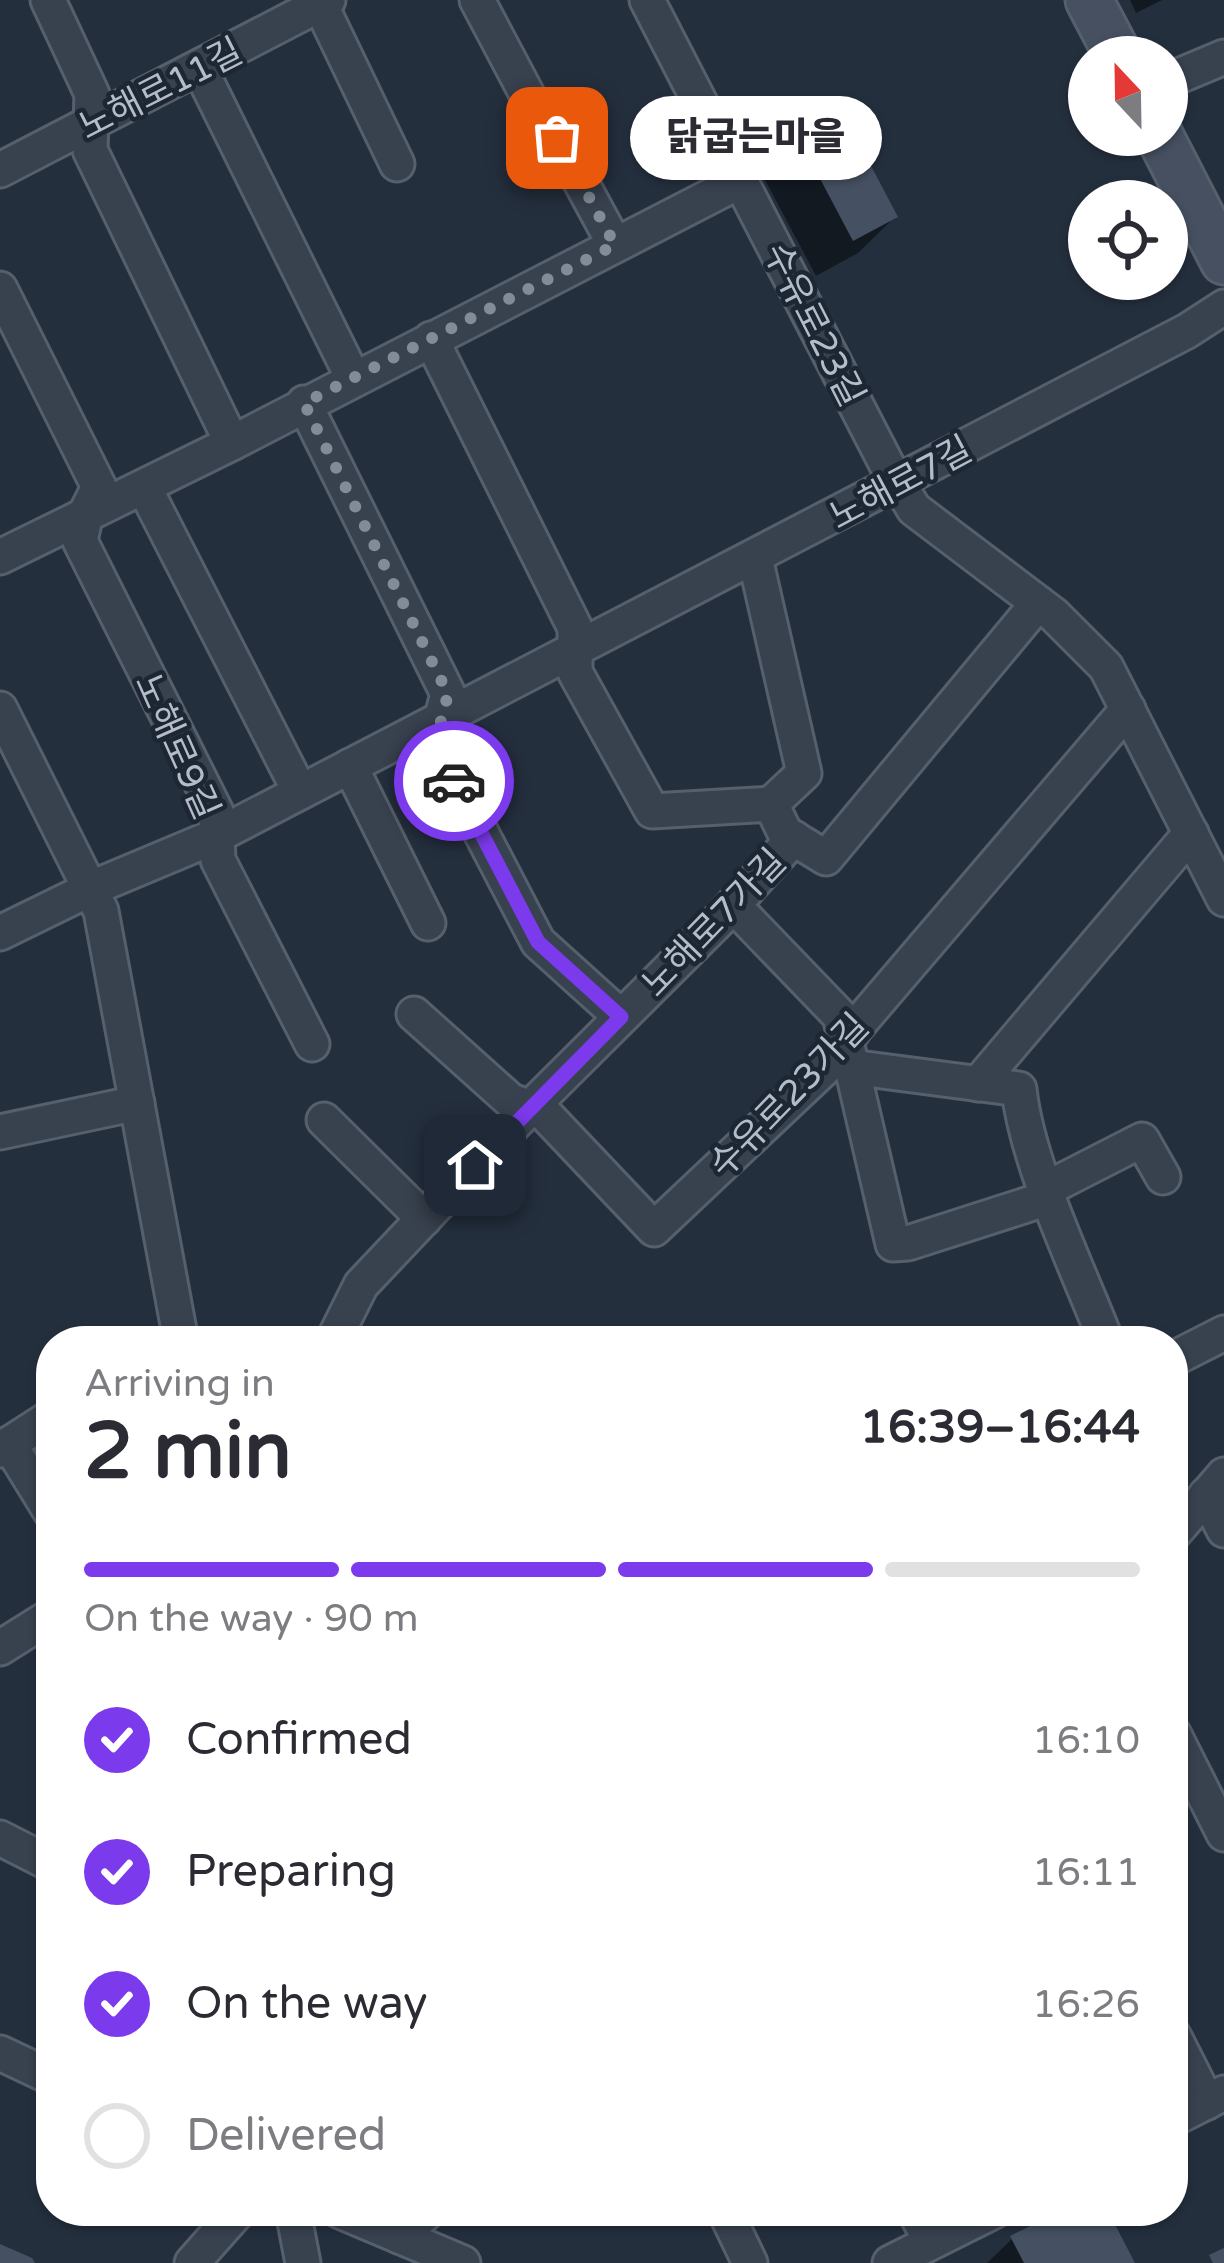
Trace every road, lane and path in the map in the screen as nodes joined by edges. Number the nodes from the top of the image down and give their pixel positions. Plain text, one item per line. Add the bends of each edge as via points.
1 (48, 0) edge
2 (477, 0) edge
3 (646, 0) edge
4 (1090, 0) edge
5 (324, 2) edge
6 (1108, 36) edge
7 (1224, 57) edge
8 (200, 67) junction
9 (1188, 72) edge
10 (531, 102) dead end
11 (90, 124) junction
12 (557, 138) dead end
13 (1170, 156) edge
14 (397, 164) dead end
15 (0, 170) edge
16 (742, 180) junction
17 (615, 245) junction
18 (1224, 261) edge
19 (0, 289) edge
20 (1224, 307) edge
21 (430, 339) junction
22 (353, 378) junction
23 (304, 403) junction
24 (232, 443) junction
25 (898, 484) junction
26 (144, 487) junction
27 (86, 512) junction
28 (0, 557) edge
29 (755, 558) junction
30 (1038, 603) junction
31 (573, 651) junction
32 (0, 709) edge
33 (1127, 709) junction
34 (443, 717) junction
35 (350, 766) junction
36 (300, 792) junction
37 (771, 804) junction
38 (1190, 832) junction
39 (216, 836) junction
40 (794, 838) junction
41 (92, 888) junction
42 (1224, 899) edge
43 (734, 905) junction
44 (428, 923) dead end
45 (0, 933) edge
46 (414, 1014) dead end
47 (621, 1017) junction
48 (312, 1044) dead end
49 (848, 1055) junction
50 (978, 1084) junction
51 (137, 1103) junction
52 (532, 1106) junction
53 (324, 1120) dead end
54 (0, 1132) edge
55 (1163, 1177) dead end
56 (1048, 1192) junction
57 (424, 1219) junction
58 (178, 1326) edge
59 (340, 1326) edge
60 (1100, 1326) edge
61 (1224, 1334) edge
62 (1188, 1352) edge
63 (36, 1427) edge
64 (4, 1447) edge
65 (1215, 1485) edge
66 (36, 1491) edge
67 (1188, 1516) edge
68 (1224, 1531) edge
69 (36, 1625) edge
70 (0, 1648) edge
71 (1188, 1763) edge
72 (1224, 1834) edge
73 (0, 1838) edge
74 (36, 1856) edge
75 (0, 2053) edge
76 (1188, 2057) edge
77 (36, 2070) edge
78 (1216, 2097) edge
79 (1188, 2112) edge
80 (224, 2226) edge
81 (296, 2226) edge
82 (376, 2226) edge
83 (411, 2226) edge
84 (732, 2226) edge
85 (923, 2226) edge
86 (964, 2226) edge
87 (400, 2236) junction
88 (931, 2242) junction
89 (191, 2263) edge
90 (304, 2263) edge
91 (463, 2263) edge
92 (750, 2263) edge
93 (890, 2263) edge

1 - 11 street via 92,94
2 - 10 street
3 - 16 street, 수유로23길
4 - 6 main road
5 - 8 street, 노해로11길
5 - 14 street, 노해로11길
7 - 9 street
8 - 11 street, 노해로11길
8 - 22 street
11 - 15 street, 노해로11길
11 - 24 street via 90,150
12 - 17 street
13 - 18 main road
16 - 17 street
16 - 25 street, 수유로23길
17 - 21 street
19 - 27 street, 노해로9길 via 99,487
20 - 25 street, 노해로7길
21 - 22 street
21 - 31 street via 575,628
22 - 23 street
23 - 24 street
23 - 34 street via 448,694
24 - 26 street
25 - 29 street, 노해로7길
25 - 30 street, 수유로23길 via 914,508
26 - 27 street
26 - 36 street
27 - 28 street
27 - 39 street, 노해로9길 via 80,541 216,812
29 - 31 street, 노해로7길
29 - 37 street, 노해로7가길 via 804,773
30 - 33 street, 수유로23길 via 1106,667
30 - 40 street via 826,858
31 - 34 street, 노해로7길
31 - 37 street via 574,672 652,811
32 - 41 street
33 - 38 street, 수유로23길
33 - 49 street, 수유로23가길
34 - 35 street, 노해로7길
34 - 47 street via 435,744 538,942
35 - 36 street, 노해로7길
35 - 44 street
36 - 39 street, 노해로7길
37 - 40 street, 노해로7가길
38 - 42 street, 수유로23길
38 - 50 street
39 - 41 street, 노해로7길
39 - 48 street, 노해로9길 via 218,860
40 - 43 street, 노해로7가길
41 - 45 street, 노해로7길
41 - 51 street
43 - 47 street, 노해로7가길
43 - 49 street via 840,1016
46 - 52 street, 수유로23가길 via 511,1101
47 - 52 street, 노해로7가길
49 - 50 street
49 - 52 street, 수유로23가길 via 831,1062 654,1229
49 - 56 street via 893,1244
50 - 56 street via 1019,1089
51 - 54 street
51 - 58 street
52 - 57 street, 노해로7가길
53 - 57 street
55 - 56 street via 1142,1140
56 - 60 street
57 - 59 street, 노해로7가길 via 361,1285
61 - 62 street
63 - 64 street
64 - 66 street
65 - 67 street
65 - 68 street
69 - 70 street
71 - 72 street
73 - 74 street
75 - 77 street
76 - 78 street
78 - 79 street
80 - 89 street
81 - 90 street
82 - 87 street
83 - 87 street
84 - 92 street
85 - 88 street
86 - 88 street
87 - 91 street
88 - 93 street

